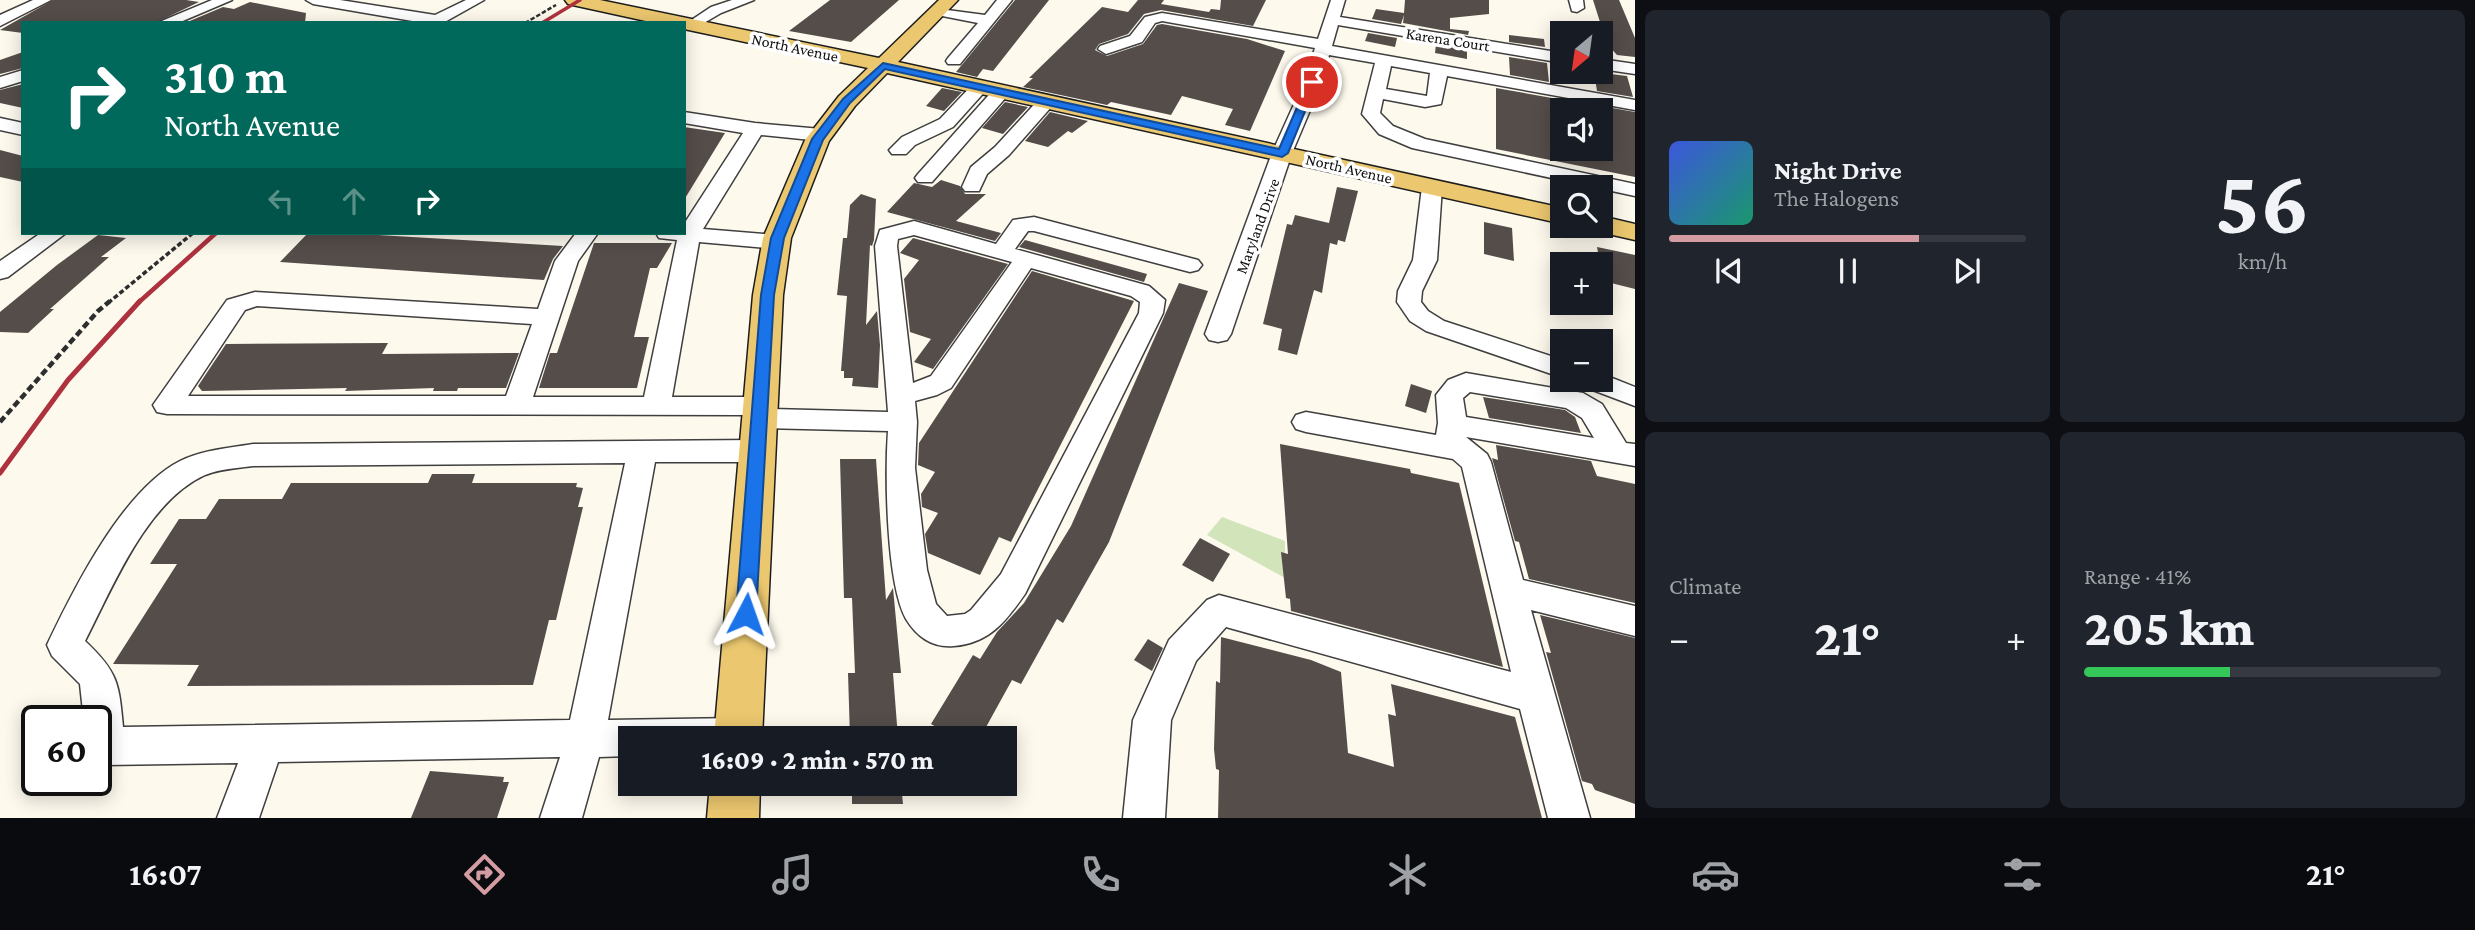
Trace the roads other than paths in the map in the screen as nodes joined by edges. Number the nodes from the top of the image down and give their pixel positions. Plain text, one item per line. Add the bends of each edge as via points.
1 (44, 0) edge
2 (225, 0) edge
3 (313, 0) edge
4 (477, 0) edge
5 (574, 0) edge
6 (747, 0) edge
7 (1005, 0) edge
8 (1192, 0) edge
9 (1338, 0) edge
10 (943, 6) edge
11 (988, 20) junction
12 (169, 21) edge
13 (434, 21) edge
14 (673, 21) edge
15 (0, 22) edge
16 (686, 24) edge
17 (1326, 38) junction
18 (1106, 49) dead end
19 (1550, 57) edge
20 (1384, 60) junction
21 (954, 61) dead end
22 (883, 66) junction
23 (1614, 66) edge
24 (1635, 69) edge
25 (1439, 70) junction
26 (21, 76) edge
27 (0, 83) edge
28 (980, 87) junction
29 (1002, 91) junction
30 (1376, 92) junction
31 (1047, 101) junction
32 (1635, 106) edge
33 (686, 117) edge
34 (0, 124) edge
35 (21, 129) edge
36 (755, 129) junction
37 (821, 135) junction
38 (898, 149) dead end
39 (1282, 153) junction
40 (925, 178) dead end
41 (972, 187) dead end
42 (1432, 187) junction
43 (1635, 190) edge
44 (1550, 213) edge
45 (686, 222) edge
46 (1613, 227) edge
47 (1635, 232) edge
48 (686, 234) edge
49 (52, 235) edge
50 (586, 235) edge
51 (678, 235) edge
52 (777, 242) junction
53 (1013, 256) junction
54 (1190, 265) dead end
55 (0, 272) edge
56 (547, 317) junction
57 (1218, 334) dead end
58 (1550, 365) edge
59 (1613, 388) edge
60 (1635, 397) edge
61 (516, 406) junction
62 (656, 406) junction
63 (902, 408) junction
64 (1306, 422) dead end
65 (759, 425) junction
66 (1457, 438) junction
67 (642, 452) junction
68 (1626, 454) edge
69 (1509, 591) junction
70 (1635, 621) edge
71 (1535, 696) junction
72 (739, 726) edge
73 (585, 739) junction
74 (618, 742) edge
75 (264, 744) junction
76 (734, 796) edge
77 (238, 818) edge
78 (561, 818) edge
79 (733, 818) edge
80 (1144, 818) edge
81 (1569, 818) edge

1 - 15 street
2 - 12 street
3 - 13 street
4 - 13 street
5 - 14 main road, North Avenue
6 - 16 street
7 - 11 street
8 - 17 street via 1185,11
9 - 17 street, Maryland Drive
10 - 11 street
10 - 22 main road
11 - 21 street
16 - 22 main road, North Avenue
17 - 18 street via 1152,18 1136,38
17 - 19 street, Karena Court
17 - 20 street
17 - 39 street, Maryland Drive
20 - 25 street
20 - 30 street
22 - 28 main road, North Avenue
22 - 37 main road
23 - 24 street
25 - 30 street via 1435,100
25 - 32 street
26 - 27 street
28 - 29 main road, North Avenue
28 - 38 street via 947,122 912,136
29 - 31 main road, North Avenue
29 - 40 street
30 - 43 street via 1371,114 1400,137 1439,150
31 - 39 main road, North Avenue
31 - 41 street via 978,171
33 - 36 street
34 - 35 street
36 - 37 street
36 - 45 street
37 - 52 main road
39 - 42 main road, North Avenue
39 - 57 street, Maryland Drive
42 - 44 main road, North Avenue
42 - 58 street via 1424,260 1409,302 1419,316 1435,326
46 - 47 main road
48 - 52 street
49 - 55 street
50 - 56 street via 567,261
51 - 62 street
52 - 65 main road via 768,295
53 - 54 street via 1021,225 1034,224
53 - 63 street via 942,382
53 - 63 street via 914,228 888,235
53 - 63 street via 1140,291 1153,300 1151,313 1013,584 985,620 965,632 939,631 920,611 910,570 900,468
56 - 61 street
56 - 61 street via 255,299 236,305 167,405
59 - 60 street
61 - 62 street
62 - 65 street
63 - 65 street
64 - 66 street
65 - 67 street
65 - 72 main road
66 - 68 street
66 - 68 street via 1447,401 1453,389 1466,382 1573,400 1592,411
66 - 69 street via 1476,462
67 - 73 street
67 - 75 street via 253,455 190,470 162,488 129,530 65,645 95,674 101,690 105,746
69 - 70 street
69 - 71 street
71 - 80 street via 1219,610 1182,651 1152,720
71 - 81 street
73 - 74 street
73 - 75 street
73 - 78 street
75 - 77 street
76 - 79 main road

